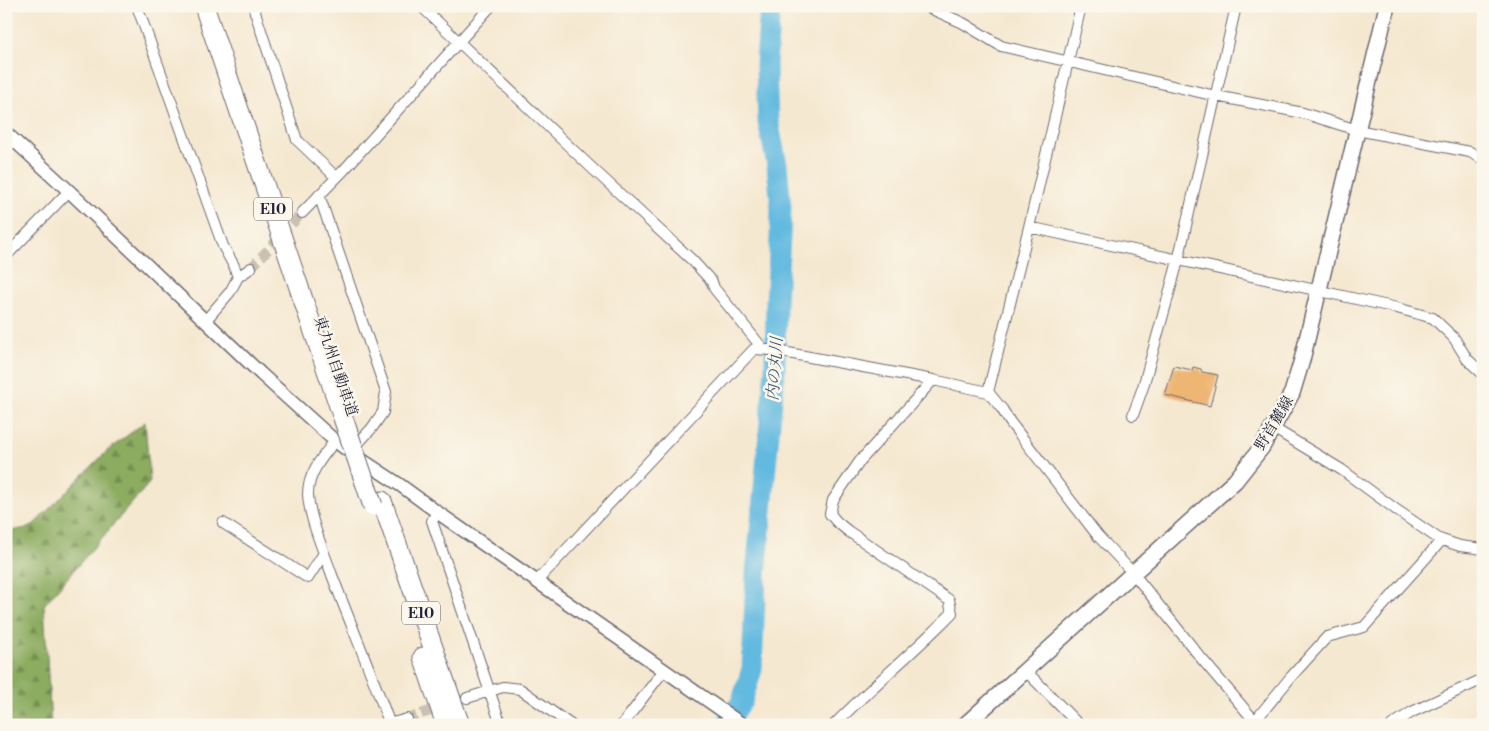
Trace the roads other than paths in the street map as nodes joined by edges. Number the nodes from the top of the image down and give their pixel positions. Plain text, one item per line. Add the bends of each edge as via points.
1 (137, 6) edge
2 (204, 6) edge
3 (214, 6) edge
4 (252, 6) edge
5 (421, 6) edge
6 (491, 6) edge
7 (925, 6) edge
8 (1081, 6) edge
9 (1236, 6) edge
10 (1387, 6) edge
11 (458, 42) junction
12 (1068, 62) junction
13 (1216, 96) junction
14 (1357, 130) junction
15 (6, 133) edge
16 (1483, 159) edge
17 (336, 177) junction
18 (69, 191) junction
19 (319, 195) junction
20 (302, 213) tunnel mouth
21 (1029, 227) junction
22 (6, 256) edge
23 (1178, 261) junction
24 (251, 268) tunnel mouth
25 (238, 277) junction
26 (1319, 292) junction
27 (206, 320) junction
28 (763, 349) junction
29 (1483, 374) edge
30 (932, 380) junction
31 (988, 392) junction
32 (346, 410) junction
33 (1133, 415) dead end
34 (1272, 428) junction
35 (335, 441) junction
36 (350, 452) junction
37 (377, 504) junction
38 (437, 512) junction
39 (223, 523) dead end
40 (1442, 540) junction
41 (1481, 546) edge
42 (324, 553) junction
43 (1133, 573) junction
44 (537, 581) junction
45 (664, 670) junction
46 (1026, 670) junction
47 (1483, 679) edge
48 (489, 690) junction
49 (467, 698) dead end
50 (407, 719) tunnel mouth
51 (1256, 723) edge
52 (389, 724) edge
53 (446, 725) edge
54 (460, 725) edge
55 (501, 725) edge
56 (571, 725) edge
57 (622, 725) edge
58 (743, 725) edge
59 (834, 725) edge
60 (965, 725) edge
61 (1079, 725) edge
62 (1392, 725) edge

1 - 25 street via 223,246
2 - 32 highway, 東九州自動車道 / E10
3 - 32 highway, 東九州自動車道 / E10
4 - 17 street via 297,140
5 - 11 street
6 - 11 street
7 - 12 street via 1001,46
8 - 12 street
9 - 13 street
10 - 14 main road, 野首麓線
11 - 17 street
11 - 28 street via 693,261
12 - 13 street
12 - 21 street
13 - 14 street via 1303,113
13 - 23 street
14 - 16 street via 1470,152
14 - 26 main road, 野首麓線
15 - 18 street
17 - 19 street
18 - 22 street
18 - 27 street
19 - 20 street
19 - 36 street via 386,392 383,412
21 - 23 street
21 - 31 street
23 - 26 street
23 - 33 street
24 - 25 street
25 - 27 street via 230,292
26 - 29 street via 1433,318
26 - 34 main road, 野首麓線 via 1292,393
27 - 35 street
28 - 30 street
28 - 44 street via 754,349
30 - 31 street
30 - 59 street via 860,461 833,500 830,514 848,531 949,600 952,612
31 - 43 street via 1098,536
32 - 37 highway, 東九州自動車道 / E10
34 - 40 street via 1342,470
34 - 43 main road, 野首麓線 via 1262,447 1235,481
35 - 36 street
35 - 42 street via 317,464 308,494
36 - 38 street
37 - 53 highway, 東九州自動車道 / E10 via 402,596
37 - 54 highway, 東九州自動車道 / E10
38 - 44 street
38 - 48 street via 432,521
39 - 42 street via 308,578
40 - 41 street via 1460,546
40 - 51 street via 1364,628 1327,637
42 - 52 street
43 - 46 main road, 野首麓線
43 - 51 street
44 - 45 street
45 - 57 street
45 - 58 street
46 - 60 main road, 野首麓線
46 - 61 street
47 - 62 street via 1412,712
48 - 49 street
48 - 55 street
48 - 56 street via 503,686 520,689
50 - 52 street

